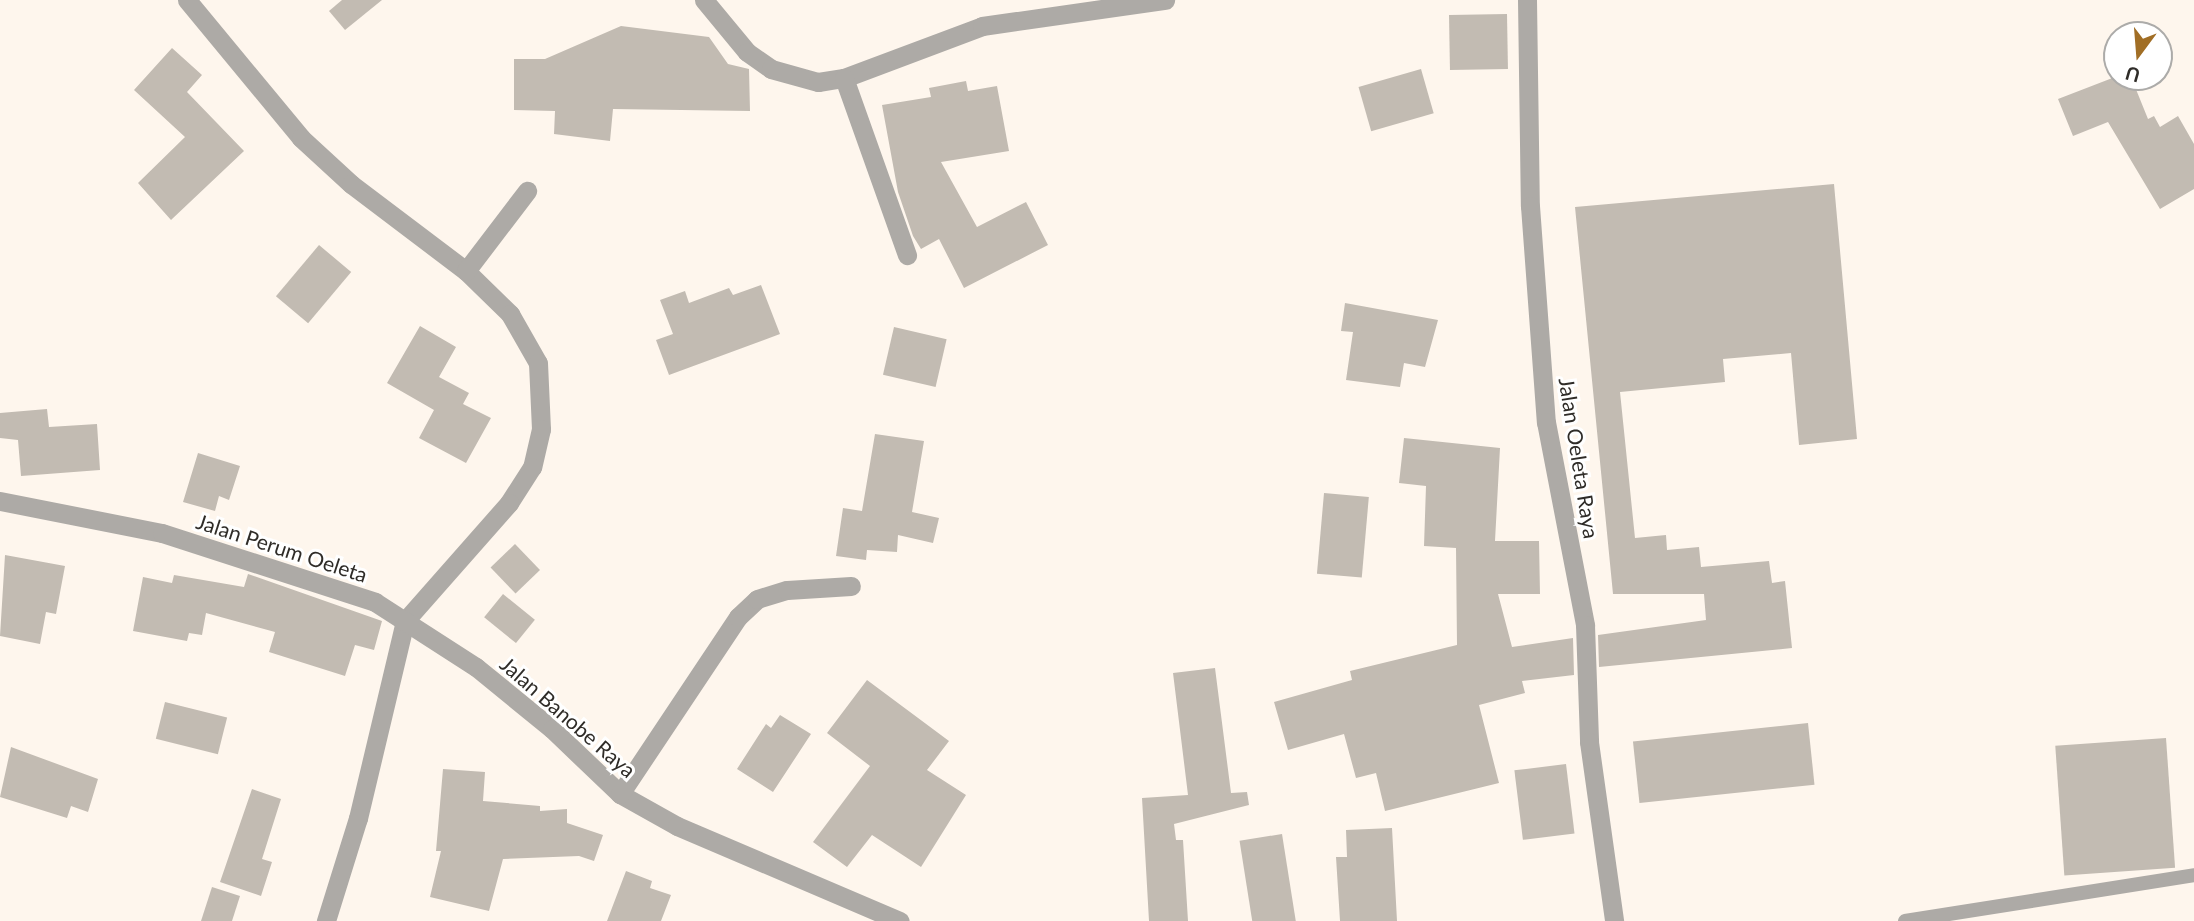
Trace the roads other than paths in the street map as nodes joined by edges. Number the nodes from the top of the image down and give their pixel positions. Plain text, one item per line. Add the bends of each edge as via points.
1 (187, 0) edge
2 (704, 0) edge
3 (1165, 0) edge
4 (1527, 0) edge
5 (844, 78) junction
6 (527, 191) dead end
7 (907, 255) dead end
8 (466, 271) junction
9 (0, 501) edge
10 (851, 586) dead end
11 (405, 621) junction
12 (620, 794) junction
13 (2194, 875) edge
14 (326, 921) edge
15 (900, 921) edge
16 (1615, 921) edge
17 (1905, 921) edge

1 - 8 street via 301,138 351,184
2 - 5 street via 747,52 771,69 818,82
3 - 5 street via 982,26
4 - 16 street, Jalan Oeleta Raya via 1530,205 1546,422 1585,625 1590,742
5 - 7 street
6 - 8 street
8 - 11 street via 526,335 538,363 541,429 532,467 509,503
9 - 11 street, Jalan Perum Oeleta via 162,533 357,594
10 - 12 street via 787,590 757,599 738,617
11 - 12 street, Jalan Banobe Raya via 524,706
11 - 14 street via 358,818
12 - 15 street, Jalan Banobe Raya via 677,826
13 - 17 lane

